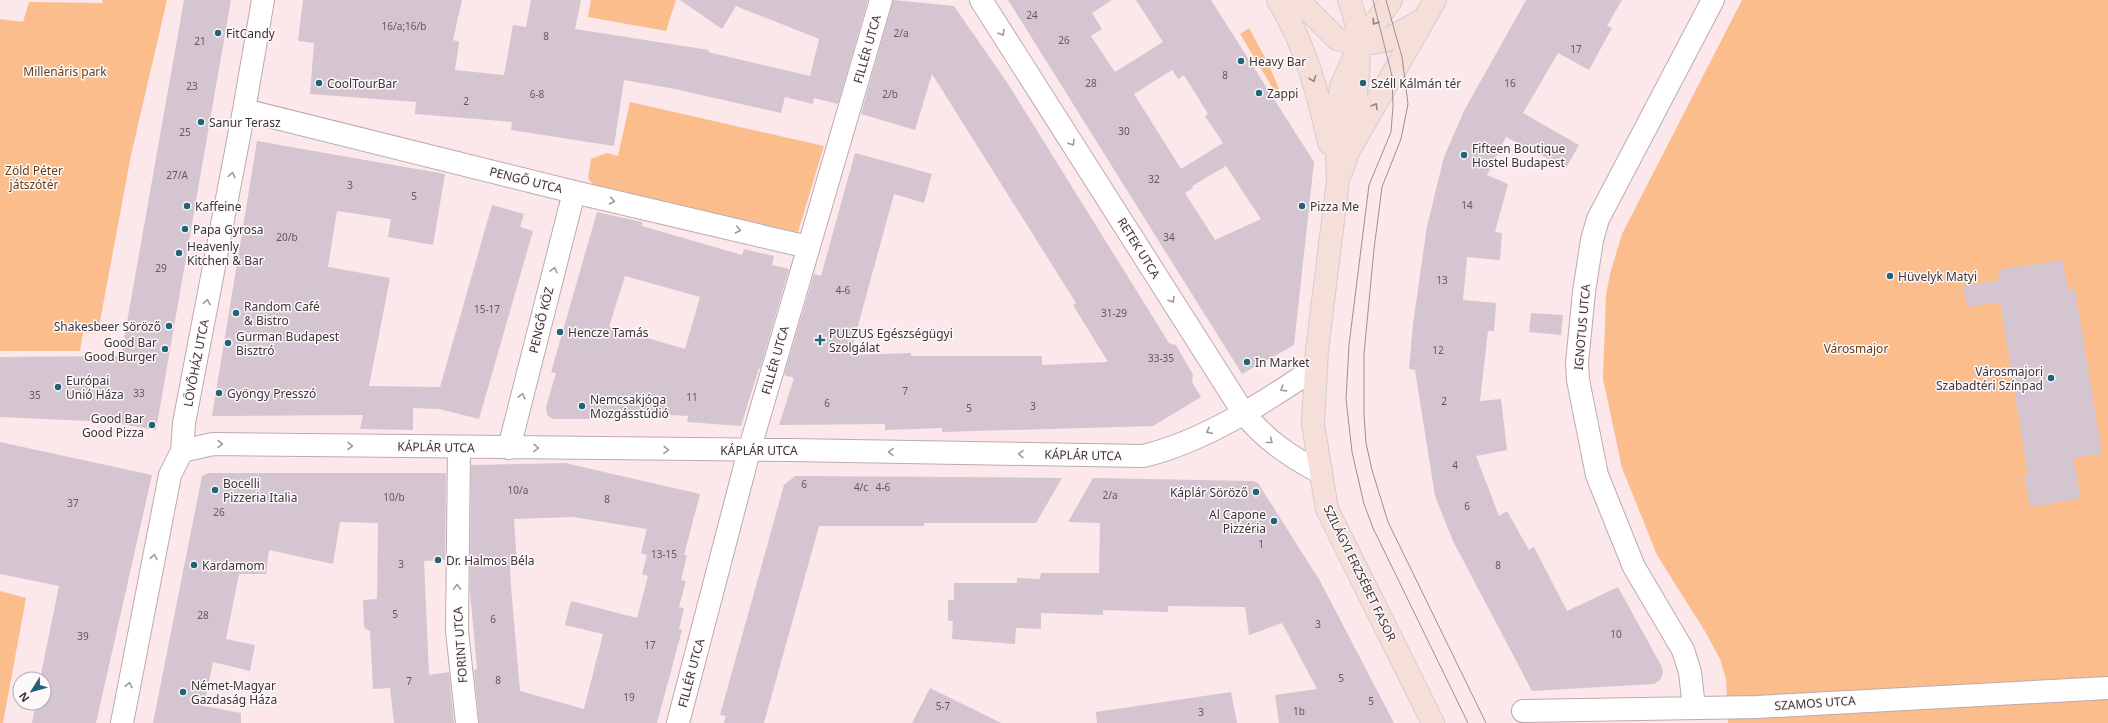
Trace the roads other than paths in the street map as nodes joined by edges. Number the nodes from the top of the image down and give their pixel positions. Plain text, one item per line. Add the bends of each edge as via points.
1 (263, 0) edge
2 (881, 0) edge
3 (981, 0) edge
4 (1278, 0) edge
5 (1298, 0) edge
6 (1349, 0) edge
7 (1391, 0) edge
8 (1713, 0) edge
9 (1431, 9) edge
10 (1360, 45) junction
11 (244, 110) junction
12 (1348, 152) junction
13 (1338, 181) junction
14 (574, 192) junction
15 (808, 247) junction
16 (1315, 368) junction
17 (1243, 412) junction
18 (459, 447) junction
19 (509, 448) junction
20 (182, 451) junction
21 (749, 451) junction
22 (1321, 473) junction
23 (2099, 689) edge
24 (1694, 708) junction
25 (1523, 711) dead end
26 (122, 723) edge
27 (467, 723) edge
28 (678, 723) edge
29 (1433, 723) edge

1 - 11 street, LÖVŐHÁZ UTCA
2 - 15 street, FILLÉR UTCA
3 -> 17 street, RETEK UTCA
4 -> 13 main road via 1288,17 1316,86
5 - 10 main road via 1336,39
6 - 10 main road
7 -> 10 main road
8 - 24 street, IGNOTUS UTCA via 1598,219 1584,292 1577,362 1578,380 1597,475 1634,567 1683,650 1690,672
9 - 10 main road via 1385,41
12 -> 9 main road
10 - 12 main road via 1359,74
10 - 13 main road via 1341,86 1336,128
11 - 14 street, PENGŐ UTCA
20 -> 11 street, LÖVŐHÁZ UTCA via 184,423
12 - 13 main road
13 - 16 main road
14 -> 15 street, PENGŐ UTCA
19 -> 14 street, PENGŐ KÖZ
15 - 21 street, FILLÉR UTCA
16 -> 17 street, KÁPLÁR UTCA
16 - 22 main road, SZILÁGYI ERZSÉBET FASOR via 1313,424
17 -> 21 street, KÁPLÁR UTCA via 1183,443 1144,456
17 -> 22 street, RETEK UTCA via 1258,431 1276,446 1293,459
18 - 19 street, KÁPLÁR UTCA
20 -> 18 street, KÁPLÁR UTCA via 213,444
27 -> 18 street, FORINT UTCA via 457,630
19 -> 21 street, KÁPLÁR UTCA
26 -> 20 street, LÖVŐHÁZ UTCA via 170,475
21 - 28 street, FILLÉR UTCA
22 - 29 main road, SZILÁGYI ERZSÉBET FASOR via 1327,509
23 - 24 street, SZAMOS UTCA
24 - 25 street, SZAMOS UTCA

